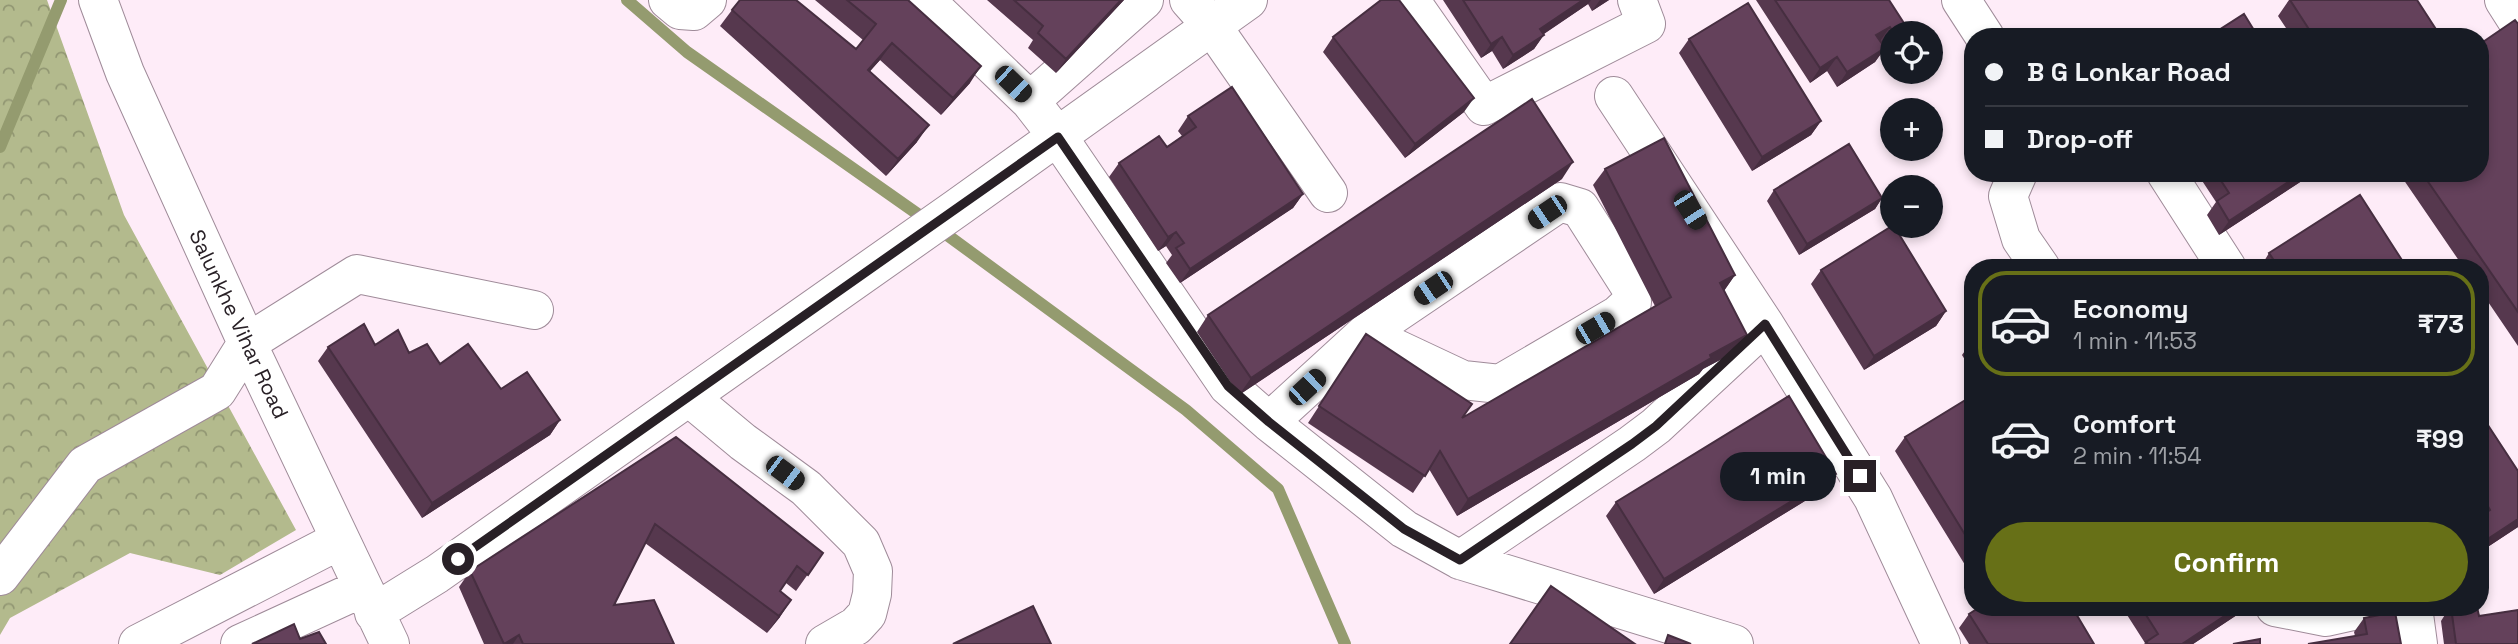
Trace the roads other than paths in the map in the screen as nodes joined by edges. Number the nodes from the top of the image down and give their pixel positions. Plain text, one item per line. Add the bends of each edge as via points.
1 (98, 0) edge
2 (668, 0) edge
3 (707, 0) edge
4 (925, 0) edge
5 (1144, 0) edge
6 (1248, 0) edge
7 (1410, 0) edge
8 (1637, 0) edge
9 (1961, 0) edge
10 (2504, 0) edge
11 (1201, 13) edge
12 (2518, 22) edge
13 (1979, 28) edge
14 (1614, 96) dead end
15 (1030, 101) junction
16 (1058, 137) junction
17 (2014, 182) edge
18 (2172, 182) edge
19 (1328, 193) dead end
20 (2035, 259) edge
21 (2221, 259) edge
22 (534, 310) dead end
23 (1765, 324) junction
24 (1365, 334) junction
25 (247, 342) junction
26 (689, 397) junction
27 (1269, 422) junction
28 (340, 540) junction
29 (1460, 560) junction
30 (0, 576) edge
31 (375, 615) edge
32 (2414, 616) edge
33 (138, 644) edge
34 (240, 644) edge
35 (825, 644) edge
36 (1734, 644) edge
37 (1941, 644) edge
38 (2418, 644) edge

1 - 25 street, Salunkhe Vihar Road via 125,73
2 - 3 street via 681,10 695,11
4 - 15 street
5 - 15 street
6 - 11 street
7 - 8 street via 1484,106 1646,24
9 - 13 street
10 - 12 street
11 - 16 street
11 - 19 street
14 - 23 street
15 - 16 street
16 - 26 street
16 - 27 street via 1228,386
17 - 20 street via 2008,196 2021,239
18 - 21 street
22 - 25 street via 357,274
23 - 29 street via 1656,426
23 - 37 street via 1873,498
24 - 24 street via 1560,202 1580,208 1631,288 1632,302 1618,315 1500,384 1463,380
24 - 27 street
25 - 28 street, Salunkhe Vihar Road
25 - 30 street via 218,391 85,466
26 - 31 street
26 - 35 street via 806,488 861,543 873,571 867,614
27 - 29 street via 1404,529
28 - 31 street, Salunkhe Vihar Road
28 - 33 street
29 - 36 street
31 - 34 street
32 - 38 street

